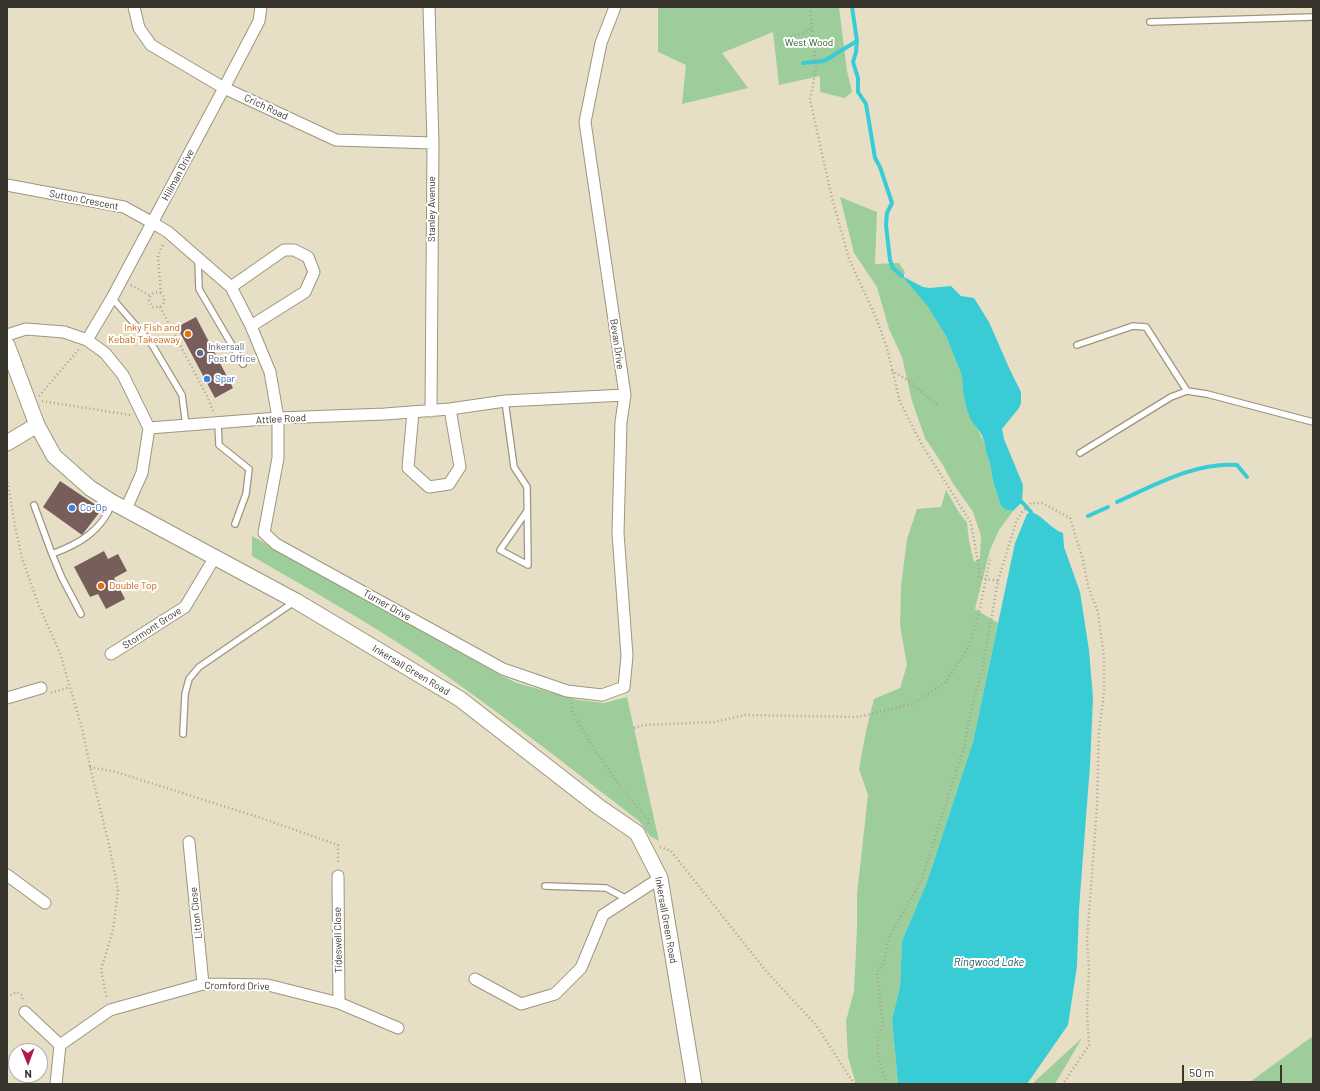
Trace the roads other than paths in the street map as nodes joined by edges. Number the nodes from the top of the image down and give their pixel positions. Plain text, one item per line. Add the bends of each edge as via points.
1 (134, 7) edge
2 (261, 7) edge
3 (429, 7) edge
4 (615, 7) edge
5 (1313, 17) edge
6 (1150, 22) dead end
7 (224, 88) junction
8 (432, 143) junction
9 (7, 185) edge
10 (153, 223) junction
11 (198, 258) junction
12 (231, 287) junction
13 (112, 298) junction
14 (251, 326) junction
15 (7, 335) edge
16 (87, 340) junction
17 (7, 345) edge
18 (1077, 345) dead end
19 (243, 364) dead end
20 (1188, 391) junction
21 (625, 395) junction
22 (505, 401) junction
23 (450, 409) junction
24 (431, 410) junction
25 (413, 412) junction
26 (278, 418) junction
27 (146, 422) junction
28 (1313, 422) edge
29 (218, 423) road end
30 (37, 425) junction
31 (186, 426) junction
32 (7, 442) edge
33 (1080, 453) dead end
34 (112, 502) junction
35 (34, 505) dead end
36 (126, 509) junction
37 (527, 511) junction
38 (235, 524) dead end
39 (52, 554) junction
40 (215, 557) junction
41 (296, 600) junction
42 (81, 614) dead end
43 (111, 654) dead end
44 (624, 687) joint
45 (41, 688) road end
46 (7, 698) edge
47 (183, 734) dead end
48 (189, 842) dead end
49 (7, 876) edge
50 (338, 876) road end
51 (660, 878) junction
52 (545, 886) dead end
53 (628, 899) junction
54 (45, 903) dead end
55 (475, 978) dead end
56 (203, 984) junction
57 (339, 1003) junction
58 (25, 1012) road end
59 (398, 1028) dead end
60 (60, 1045) junction
61 (56, 1084) edge
62 (694, 1084) edge

1 - 7 street, Crich Road via 139,28 151,45
2 - 7 street, Hillman Drive via 259,21
3 - 8 street, Stanley Avenue
4 - 21 street, Bevan Drive via 601,43 586,122
5 - 6 lane
7 - 8 street, Crich Road via 336,140
7 - 10 street, Hillman Drive
8 - 24 street, Stanley Avenue
9 - 10 street, Sutton Crescent via 124,207
10 - 11 street, Sutton Crescent via 168,232
10 - 13 street, Hillman Drive
11 - 12 street, Sutton Crescent
11 - 19 lane via 199,289
12 - 14 street, Sutton Crescent
12 - 14 street via 284,250 294,250 308,257 314,272 305,292
13 - 16 street, Hillman Drive
13 - 31 lane via 151,343 182,395
14 - 26 street, Sutton Crescent via 270,372
15 - 16 street via 26,330 64,332
16 - 27 street via 105,353 123,375
17 - 30 street, Inkersall Green Road
18 - 20 lane via 1133,326 1146,327
20 - 28 lane
20 - 33 lane via 1171,397
21 - 22 street, Attlee Road
21 - 44 street, Bevan Drive via 621,422 618,533 627,656
22 - 23 street, Attlee Road
22 - 37 lane via 514,467 527,487
23 - 24 street, Attlee Road
23 - 25 street via 460,467 449,484 429,487 408,468
24 - 25 street, Attlee Road
25 - 26 street, Attlee Road
26 - 31 street, Attlee Road
26 - 44 street, Turner Drive via 278,458 264,533 276,544 503,670 567,691 602,695
27 - 31 street, Attlee Road
27 - 36 street via 142,473
29 - 38 lane via 219,445 249,469 246,494
30 - 32 street
30 - 34 street, Inkersall Green Road via 54,456 90,488
34 - 36 street, Inkersall Green Road
34 - 39 lane via 98,528 69,548
35 - 39 lane
36 - 40 street, Inkersall Green Road
37 - 37 lane via 528,557 528,565 500,550
39 - 42 lane
40 - 41 street, Inkersall Green Road
40 - 43 street, Stormont Grove via 185,607
41 - 47 lane via 199,666 189,679 185,694
41 - 51 street, Inkersall Green Road via 460,698 637,833 647,847
45 - 46 street
48 - 56 street, Litton Close
49 - 54 street
50 - 57 street, Tideswell Close
51 - 53 street
51 - 62 street, Inkersall Green Road
52 - 53 lane via 606,888
53 - 55 street via 603,915 581,968 555,994 521,1004
56 - 57 street, Cromford Drive via 268,985
56 - 60 street, Cromford Drive via 110,1010
57 - 59 street, Cromford Drive
58 - 60 street
60 - 61 street

